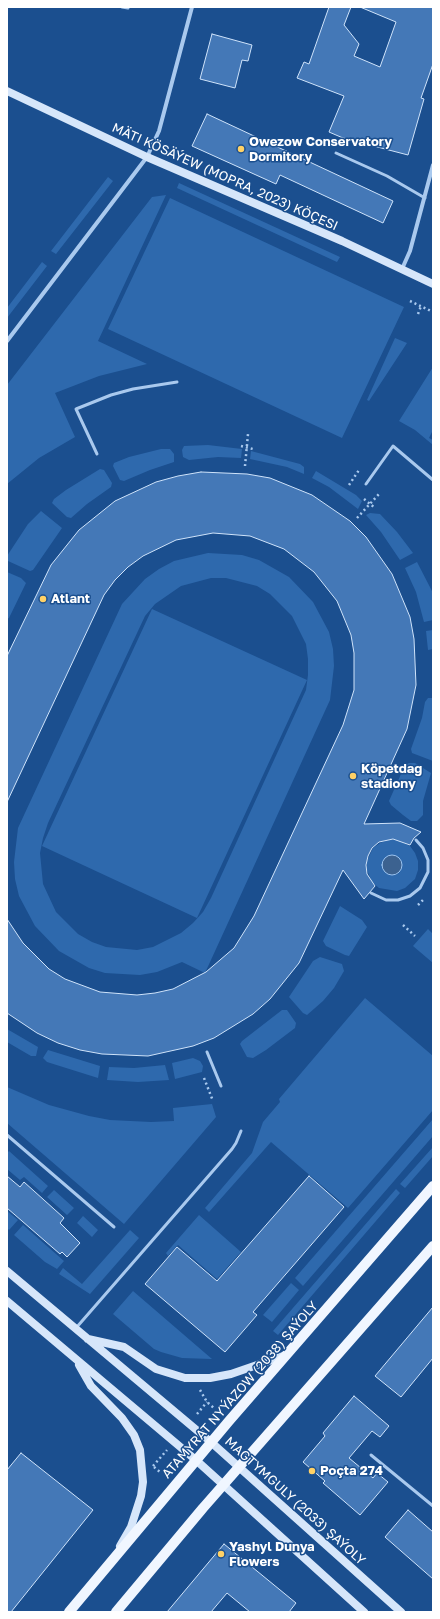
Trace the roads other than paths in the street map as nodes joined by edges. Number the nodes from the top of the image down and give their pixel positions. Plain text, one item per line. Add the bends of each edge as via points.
1 (122, 7) edge
2 (128, 7) edge
3 (192, 7) edge
4 (7, 91) edge
5 (336, 153) dead end
6 (147, 157) junction
7 (433, 165) edge
8 (424, 198) junction
9 (402, 269) junction
10 (433, 284) edge
11 (7, 341) edge
12 (177, 382) dead end
13 (97, 454) dead end
14 (433, 480) edge
15 (366, 484) dead end
16 (416, 840) dead end
17 (371, 894) dead end
18 (207, 1052) dead end
19 (221, 1086) dead end
20 (241, 1130) dead end
21 (7, 1135) edge
22 (433, 1186) edge
23 (114, 1227) dead end
24 (433, 1246) edge
25 (7, 1271) edge
26 (7, 1300) edge
27 (75, 1329) junction
28 (85, 1338) junction
29 (286, 1355) junction
30 (77, 1361) junction
31 (212, 1443) junction
32 (372, 1455) dead end
33 (197, 1461) junction
34 (238, 1468) junction
35 (223, 1485) junction
36 (433, 1506) edge
37 (114, 1558) junction
38 (69, 1612) edge
39 (116, 1612) edge
40 (364, 1612) edge
41 (401, 1612) edge

1 - 2 lane
3 - 6 street via 159,131
4 - 6 main road, MÄTI KÖSÄÝEW (MOPRA, 2023) KÖÇESI
5 - 8 lane via 387,176
6 - 9 main road, MÄTI KÖSÄÝEW (MOPRA, 2023) KÖÇESI
6 - 11 street
7 - 8 street
8 - 9 street via 410,251
9 - 10 main road, MÄTI KÖSÄÝEW (MOPRA, 2023) KÖÇESI
12 - 13 lane via 133,389 76,409
14 - 15 lane via 393,446
16 - 17 lane via 428,860 428,872 420,888 410,896 398,900 380,899
18 - 19 lane
20 - 27 lane via 232,1150
21 - 23 lane
22 - 29 main road, ATAMYRAT NYÝAZOW (2038) ŞAÝOLY
24 - 34 main road
25 - 27 main road, MAGTYMGULY (2033) ŞAÝOLY
26 - 30 main road
27 - 28 main road, MAGTYMGULY (2033) ŞAÝOLY
28 - 29 main road via 124,1347 156,1369 185,1378 210,1378 231,1374
28 - 31 main road, MAGTYMGULY (2033) ŞAÝOLY
29 - 31 main road, ATAMYRAT NYÝAZOW (2038) ŞAÝOLY
30 - 33 main road
30 - 37 main road via 91,1386 122,1418 134,1435 140,1450 143,1482 141,1496 131,1527
31 - 33 main road, ATAMYRAT NYÝAZOW (2038) ŞAÝOLY
31 - 34 main road, MAGTYMGULY (2033) ŞAÝOLY
32 - 36 lane
33 - 35 main road
33 - 37 main road, ATAMYRAT NYÝAZOW (2038) ŞAÝOLY
34 - 35 main road
34 - 41 main road, MAGTYMGULY (2033) ŞAÝOLY
35 - 39 main road
35 - 40 main road
37 - 38 main road, ATAMYRAT NYÝAZOW (2038) ŞAÝOLY

